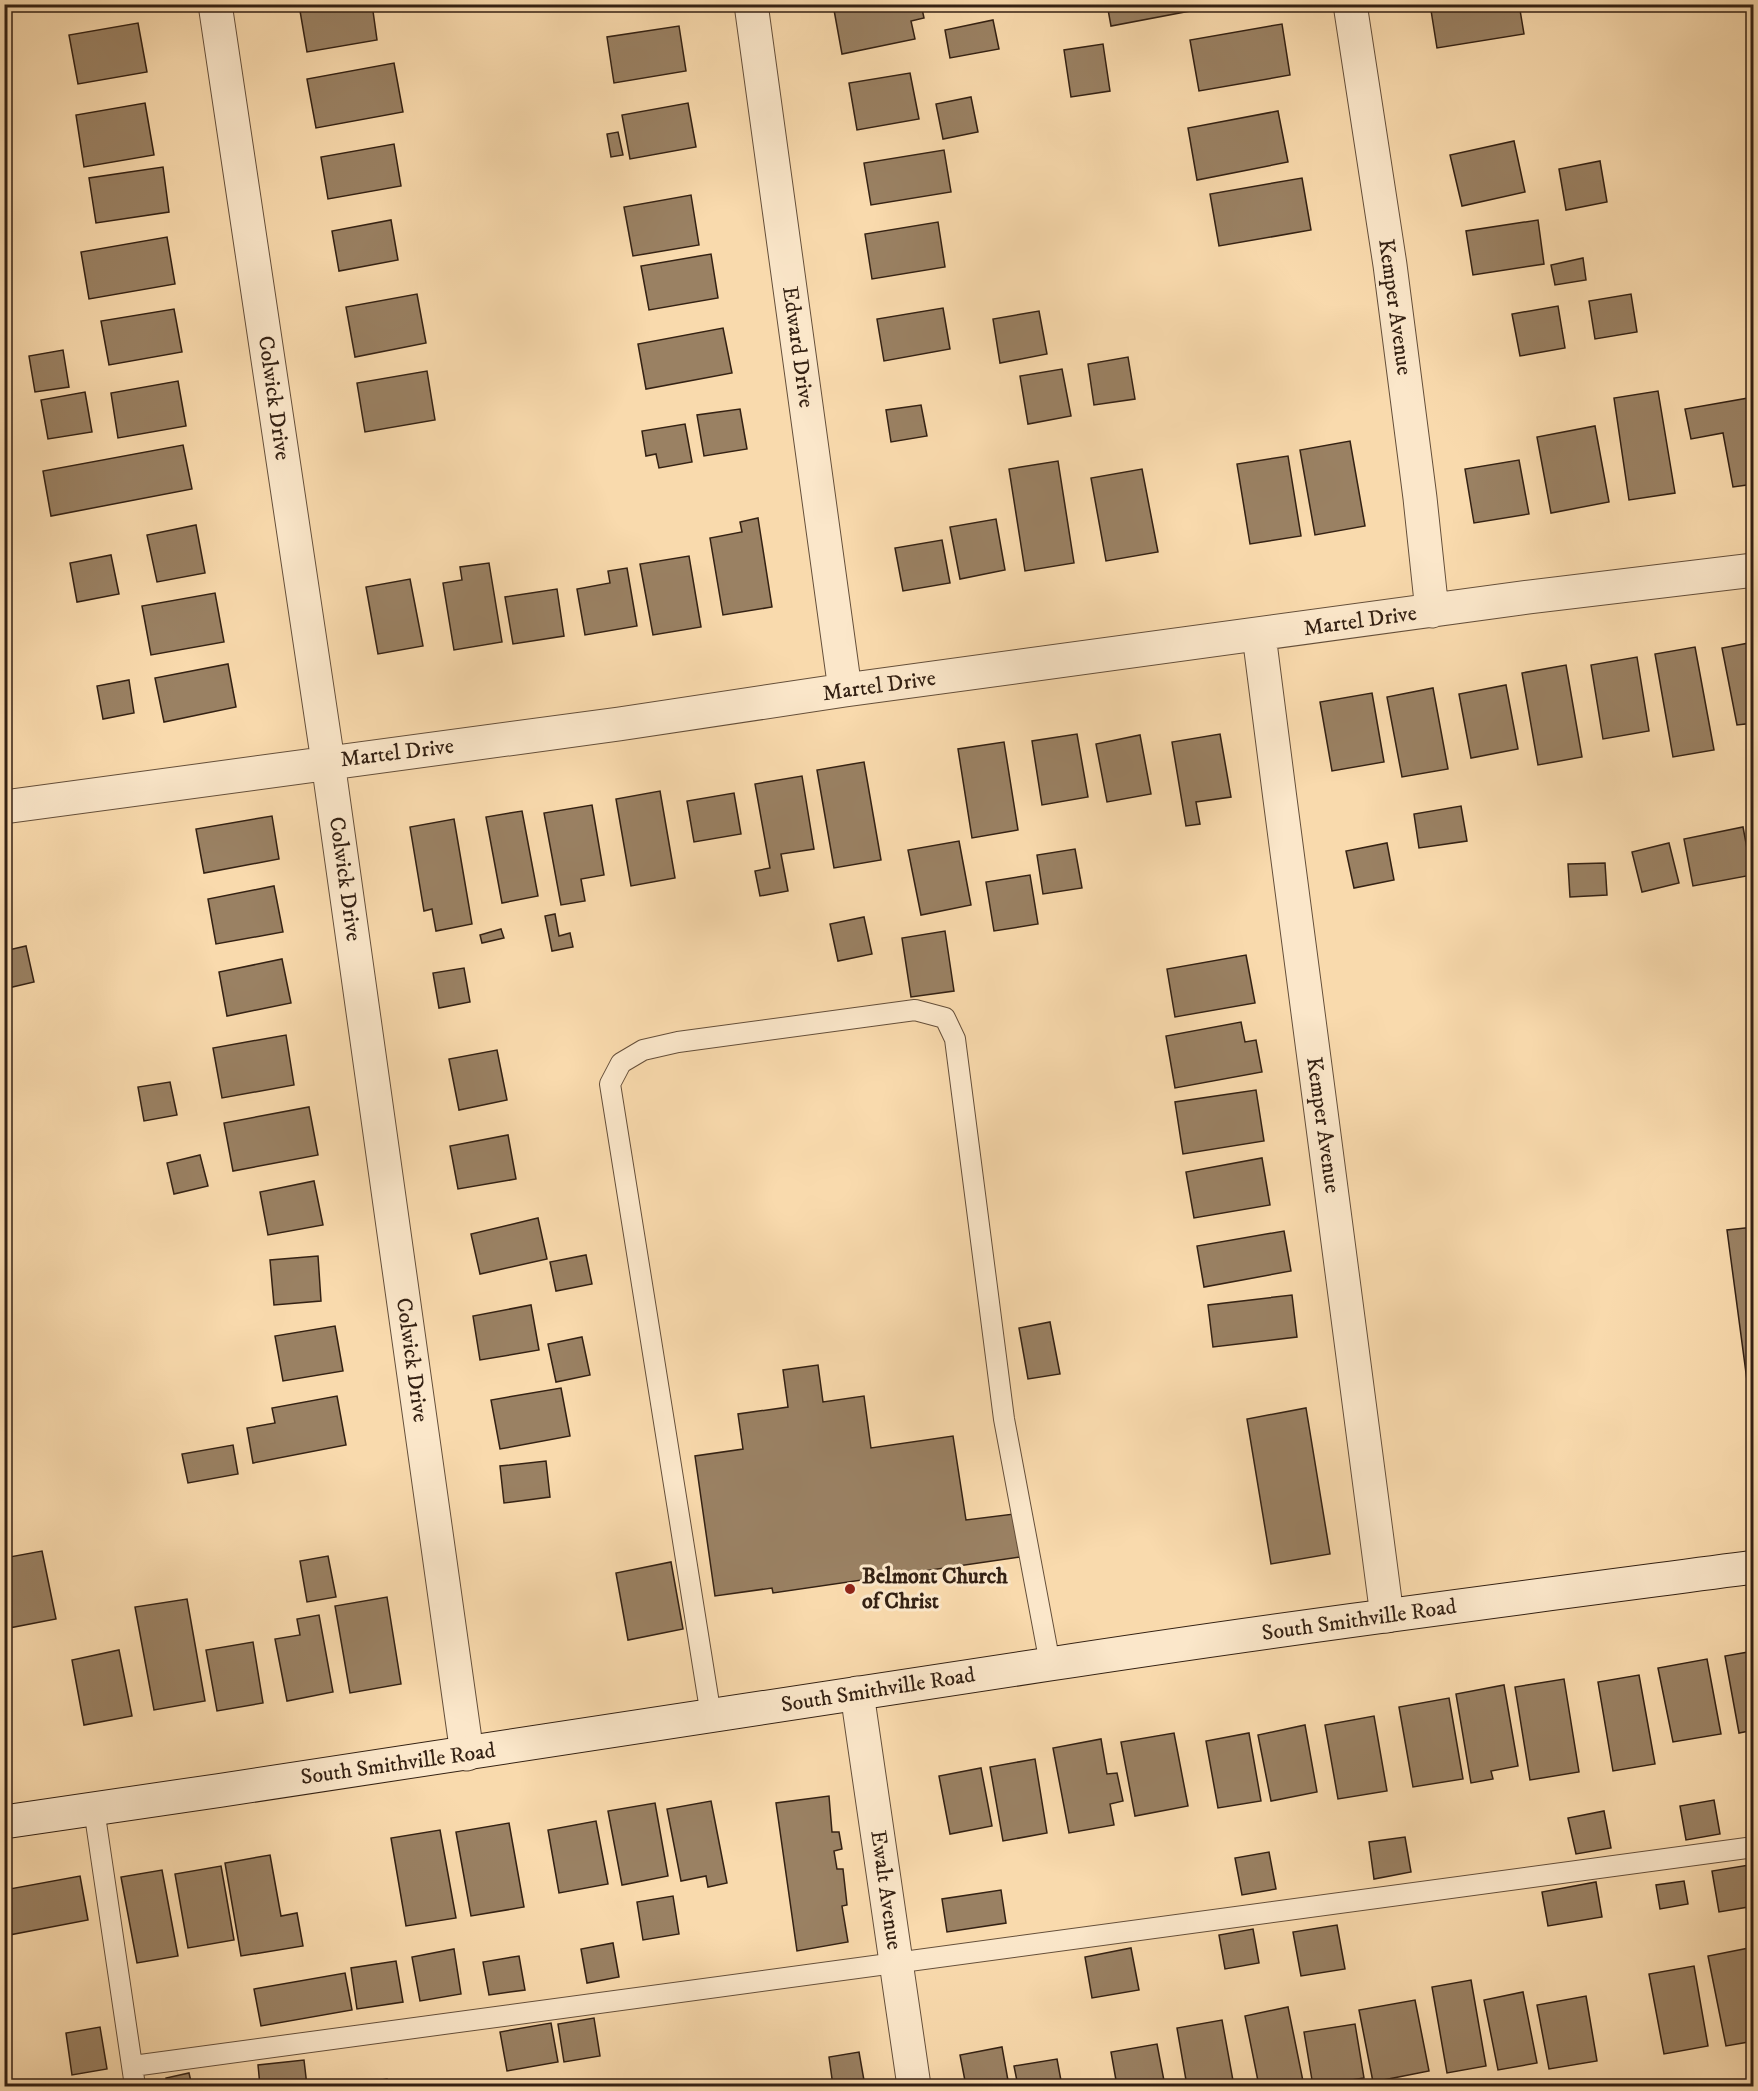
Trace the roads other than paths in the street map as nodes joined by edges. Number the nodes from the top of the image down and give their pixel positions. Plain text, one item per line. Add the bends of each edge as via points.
1 (215, 4) edge
2 (751, 4) edge
3 (1350, 4) edge
4 (1754, 570) edge
5 (1432, 611) junction
6 (1259, 635) junction
7 (845, 690) junction
8 (328, 762) junction
9 (4, 807) edge
10 (1754, 1567) edge
11 (1387, 1616) junction
12 (1050, 1664) junction
13 (857, 1693) junction
14 (711, 1716) junction
15 (466, 1755) junction
16 (94, 1809) junction
17 (4, 1822) edge
18 (1754, 1847) edge
19 (897, 1964) junction
20 (133, 2066) junction
21 (135, 2086) edge
22 (914, 2086) edge

1 - 8 street, Colwick Drive
2 - 7 street, Edward Drive
3 - 5 street, Kemper Avenue via 1390,265
4 - 5 street, Martel Drive
5 - 6 street, Martel Drive
6 - 7 street, Martel Drive
6 - 11 street, Kemper Avenue
7 - 8 street, Martel Drive
8 - 9 street, Martel Drive
8 - 15 street, Colwick Drive
10 - 11 street, South Smithville Road
11 - 12 street, South Smithville Road
12 - 13 street, South Smithville Road
12 - 14 lane via 1004,1419 955,1039 945,1018 915,1010 678,1042 643,1050 621,1064 609,1084
13 - 14 street, South Smithville Road
13 - 19 street, Ewalt Avenue
14 - 15 street, South Smithville Road
15 - 16 street, South Smithville Road
16 - 17 street, South Smithville Road
16 - 20 lane
18 - 19 lane
19 - 20 lane
19 - 22 street, Ewalt Avenue
20 - 21 lane

